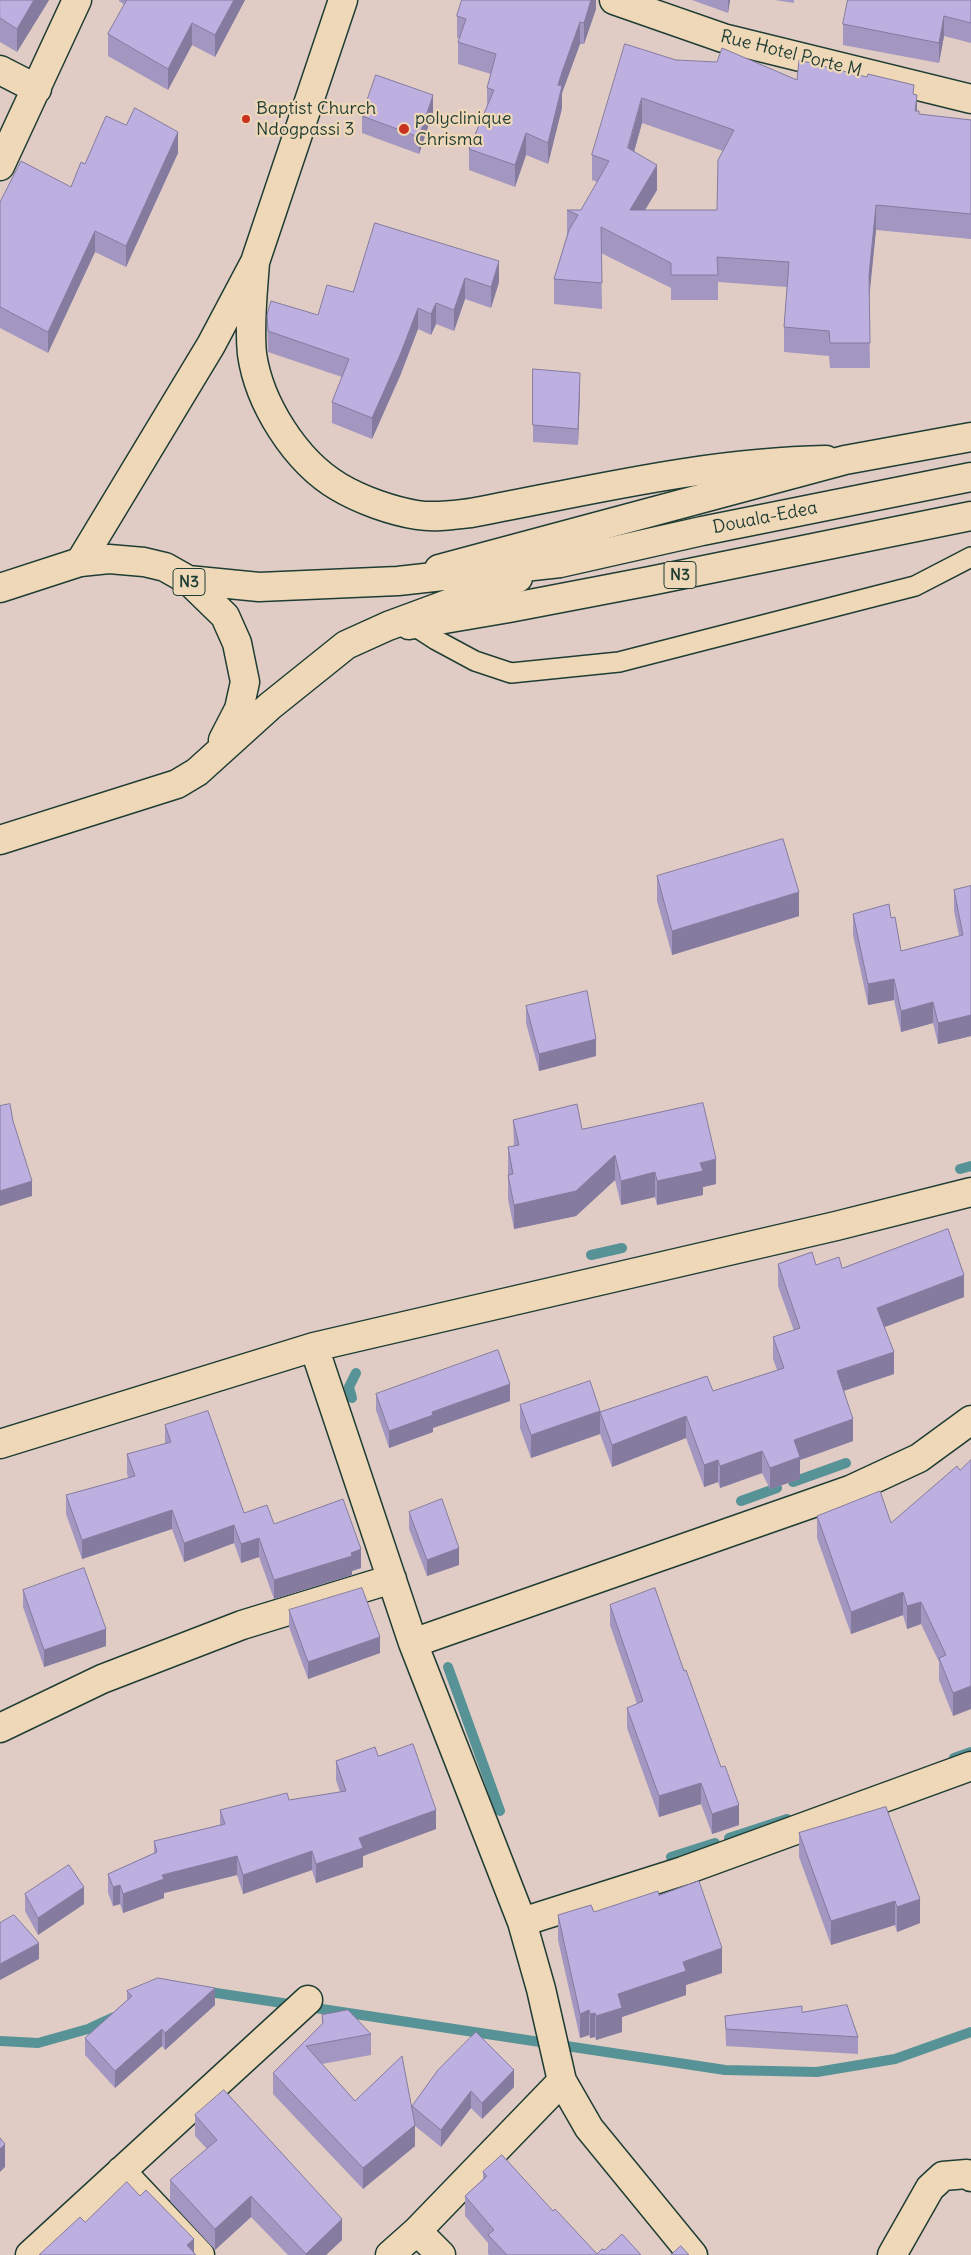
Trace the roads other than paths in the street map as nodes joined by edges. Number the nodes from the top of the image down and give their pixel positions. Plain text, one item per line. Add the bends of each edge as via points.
1 (77, 0) edge
2 (343, 0) edge
3 (614, 0) edge
4 (0, 70) edge
5 (37, 89) junction
6 (971, 99) edge
7 (0, 166) edge
8 (255, 262) junction
9 (971, 437) edge
10 (845, 460) junction
11 (971, 477) edge
12 (971, 516) edge
13 (971, 557) edge
14 (80, 562) junction
15 (560, 563) junction
16 (188, 580) junction
17 (398, 581) junction
18 (0, 588) edge
19 (401, 625) junction
20 (216, 755) junction
21 (0, 840) edge
22 (971, 1192) edge
23 (314, 1346) junction
24 (971, 1420) edge
25 (0, 1444) edge
26 (392, 1579) junction
27 (413, 1642) junction
28 (0, 1728) edge
29 (971, 1766) edge
30 (522, 1922) junction
31 (308, 2000) dead end
32 (562, 2081) junction
33 (121, 2171) junction
34 (971, 2177) edge
35 (416, 2231) junction
36 (30, 2255) edge
37 (200, 2255) edge
38 (390, 2255) edge
39 (441, 2255) edge
40 (694, 2255) edge
41 (892, 2255) edge

1 - 5 main road
2 - 8 main road
3 - 6 main road, Rue Hotel Porte M via 723,38
4 - 5 main road
5 - 7 main road
8 - 10 main road via 252,354 262,392 280,428 305,460 338,487 374,502 418,515 443,516 664,476 765,462
8 - 14 main road via 211,345
9 - 10 main road, N3
10 - 17 main road, N3
11 - 15 main road, Douala-Edea / N3
12 - 19 main road, N3 via 650,581
13 - 19 lane via 915,586 619,662 511,673 476,661
14 - 16 main road, N3 via 109,559 144,562 165,567
14 - 18 main road, N3
15 - 17 main road, N3
15 - 19 main road, N3
16 - 17 main road, N3 via 259,587
16 - 20 main road, N3 via 225,616 238,643 244,682 239,708
19 - 20 main road, N3 via 346,645
20 - 21 main road, N3 via 197,772 176,784
22 - 23 main road
23 - 25 main road
23 - 26 main road
24 - 27 main road via 919,1458 850,1490
26 - 27 main road
26 - 28 main road via 242,1625 102,1679
27 - 30 main road
29 - 30 main road via 683,1871
30 - 32 main road
31 - 33 main road
32 - 35 main road
32 - 40 main road via 589,2128
33 - 36 main road
33 - 37 main road
34 - 41 main road via 967,2174 943,2176 930,2188
35 - 38 main road
35 - 39 main road

